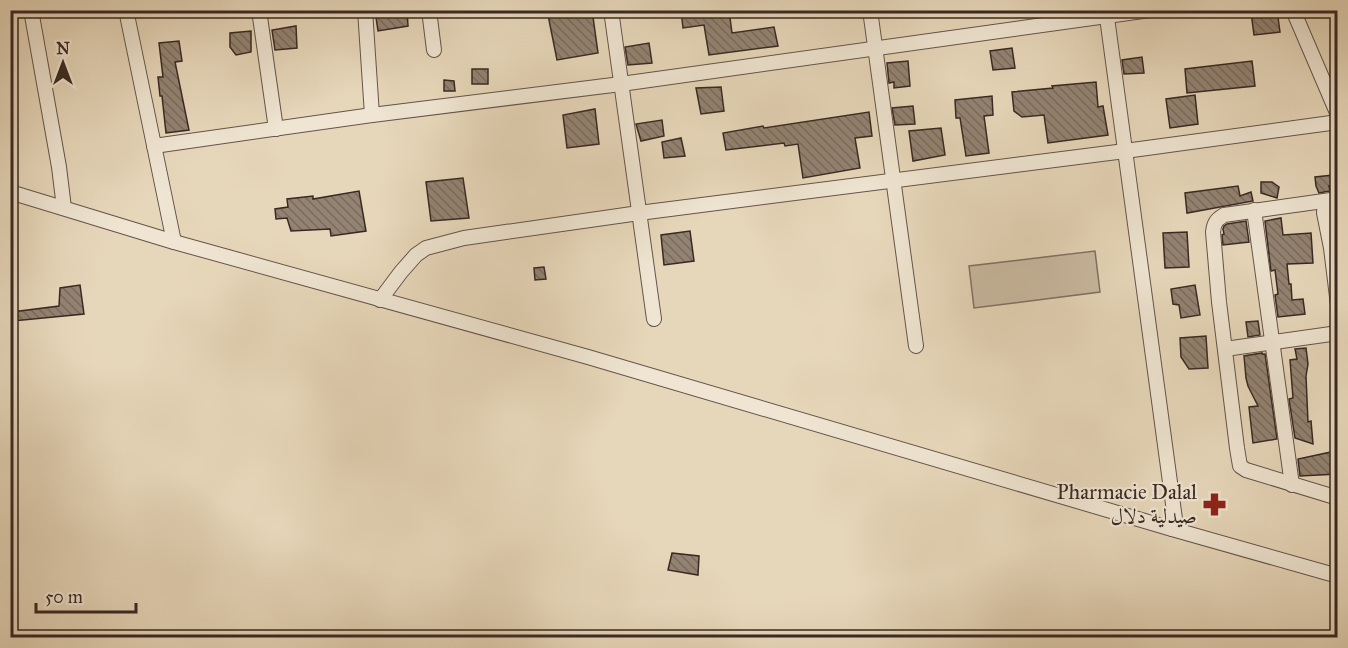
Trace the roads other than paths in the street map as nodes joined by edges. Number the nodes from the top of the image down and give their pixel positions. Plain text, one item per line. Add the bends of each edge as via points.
1 (31, 10) edge
2 (126, 10) edge
3 (259, 10) edge
4 (365, 10) edge
5 (429, 10) edge
6 (611, 10) edge
7 (870, 10) edge
8 (1150, 10) edge
9 (1293, 10) edge
10 (1107, 14) edge
11 (875, 49) junction
12 (434, 50) dead end
13 (621, 84) junction
14 (372, 115) junction
15 (1338, 115) edge
16 (1338, 122) edge
17 (276, 129) junction
18 (154, 146) junction
19 (1125, 151) junction
20 (893, 181) junction
21 (10, 192) edge
22 (1331, 200) edge
23 (64, 208) junction
24 (1254, 210) junction
25 (639, 213) junction
26 (174, 242) junction
27 (380, 300) junction
28 (1338, 305) edge
29 (654, 319) dead end
30 (1338, 333) edge
31 (1272, 342) junction
32 (916, 346) dead end
33 (1225, 349) junction
34 (1292, 485) junction
35 (1338, 498) edge
36 (1172, 529) junction
37 (1338, 576) edge

1 - 23 street
2 - 18 street
3 - 17 street
4 - 14 street
5 - 12 street
6 - 13 street
7 - 11 street
8 - 10 street
9 - 15 street
10 - 11 street
10 - 19 street
11 - 13 street
11 - 20 street
13 - 14 street
13 - 25 street
14 - 17 street
16 - 19 street
17 - 18 street
18 - 26 street
19 - 20 street
19 - 36 street via 1174,519
20 - 25 street
20 - 32 street
21 - 23 street
22 - 24 street
22 - 28 street via 1324,213
23 - 26 street
24 - 31 street
24 - 33 street via 1224,215 1214,224
25 - 27 street via 464,238 426,248
25 - 29 street
26 - 27 street
27 - 36 street via 588,357
30 - 31 street
31 - 33 street
31 - 34 street
33 - 34 street via 1240,466
34 - 35 street
36 - 37 street

